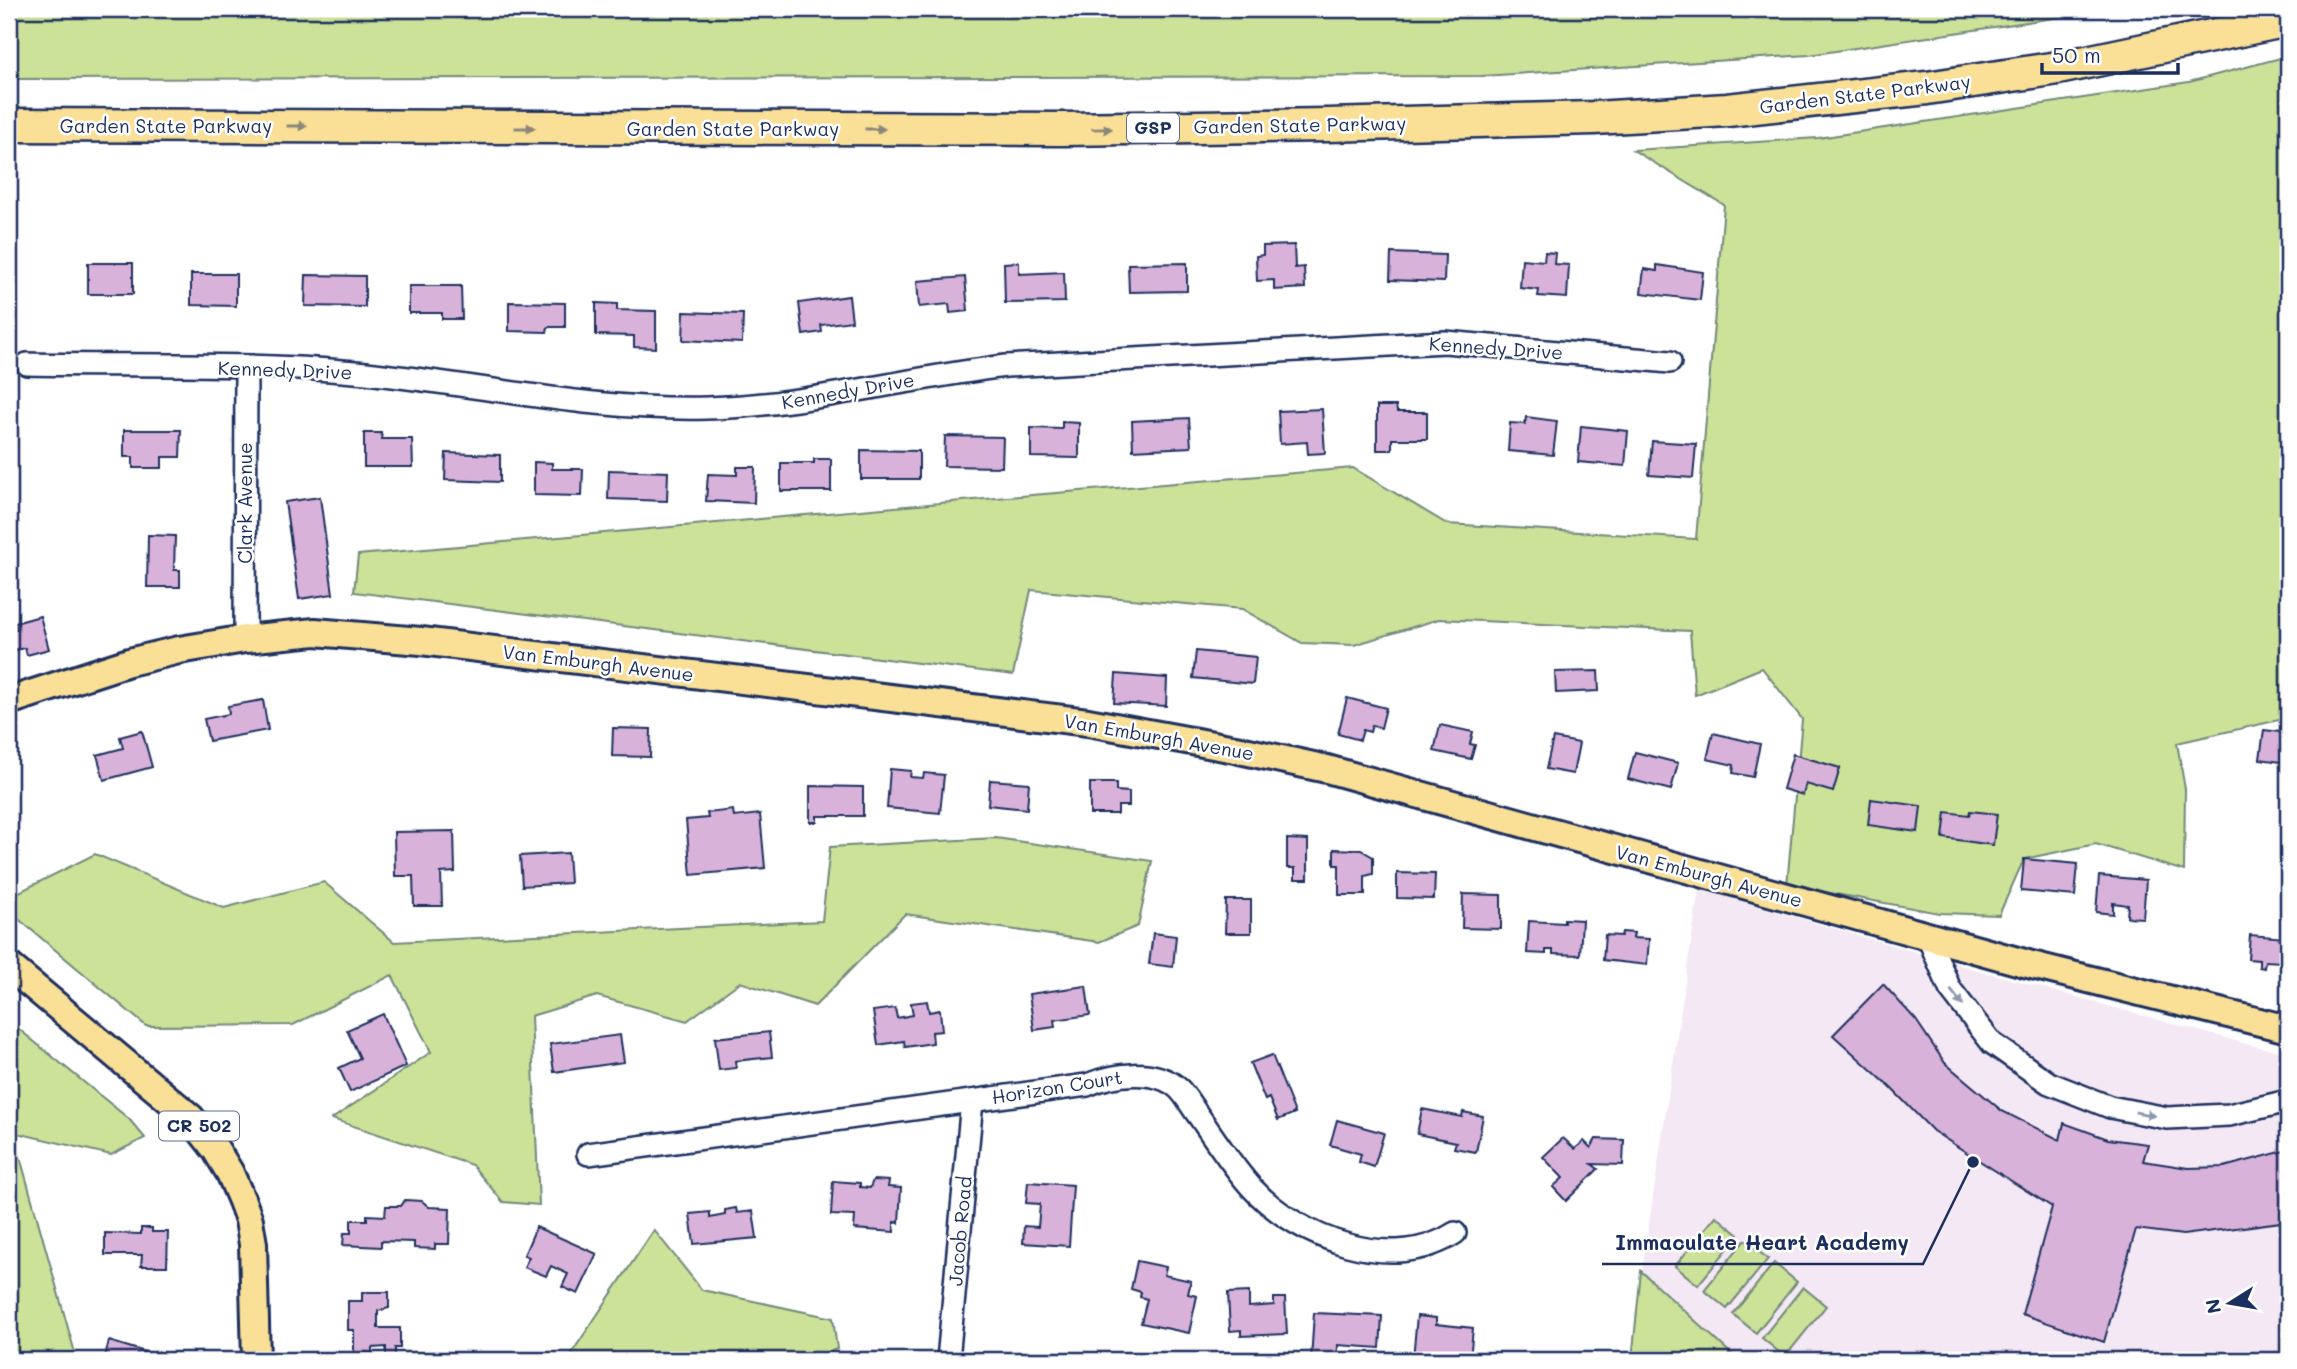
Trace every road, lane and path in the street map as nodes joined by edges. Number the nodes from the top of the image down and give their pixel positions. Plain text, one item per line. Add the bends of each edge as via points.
1 (2288, 19) edge
2 (9, 125) edge
3 (1670, 362) dead end
4 (27, 364) dead end
5 (246, 367) junction
6 (245, 639) junction
7 (9, 701) edge
8 (1928, 937) junction
9 (9, 966) edge
10 (2288, 1028) edge
11 (972, 1101) junction
12 (2288, 1101) edge
13 (588, 1154) dead end
14 (1455, 1233) dead end
15 (256, 1360) edge
16 (948, 1360) edge

2 -> 1 highway, Garden State Parkway / GSP via 1050,129 1594,118 1727,110 1927,88 2058,68
3 - 5 street, Kennedy Drive via 1445,342 1006,366 838,395 708,408 579,403 366,373
4 - 5 street, Kennedy Drive
5 - 6 street, Clark Avenue
6 - 7 main road, Van Emburgh Avenue via 129,662
6 - 8 main road, Van Emburgh Avenue via 315,632 421,641 1144,731 1327,769
8 - 10 main road, Van Emburgh Avenue
8 -> 12 street via 1950,989 1992,1044 2049,1083 2110,1107 2167,1118 2229,1115
9 - 15 main road, CR 502 via 191,1118 216,1150 249,1220
11 - 13 street, Horizon Court
11 - 14 street, Horizon Court via 1087,1085 1120,1075 1159,1079 1178,1088 1252,1189 1306,1229 1361,1248 1406,1251 1439,1243
11 - 16 street, Jacob Road

